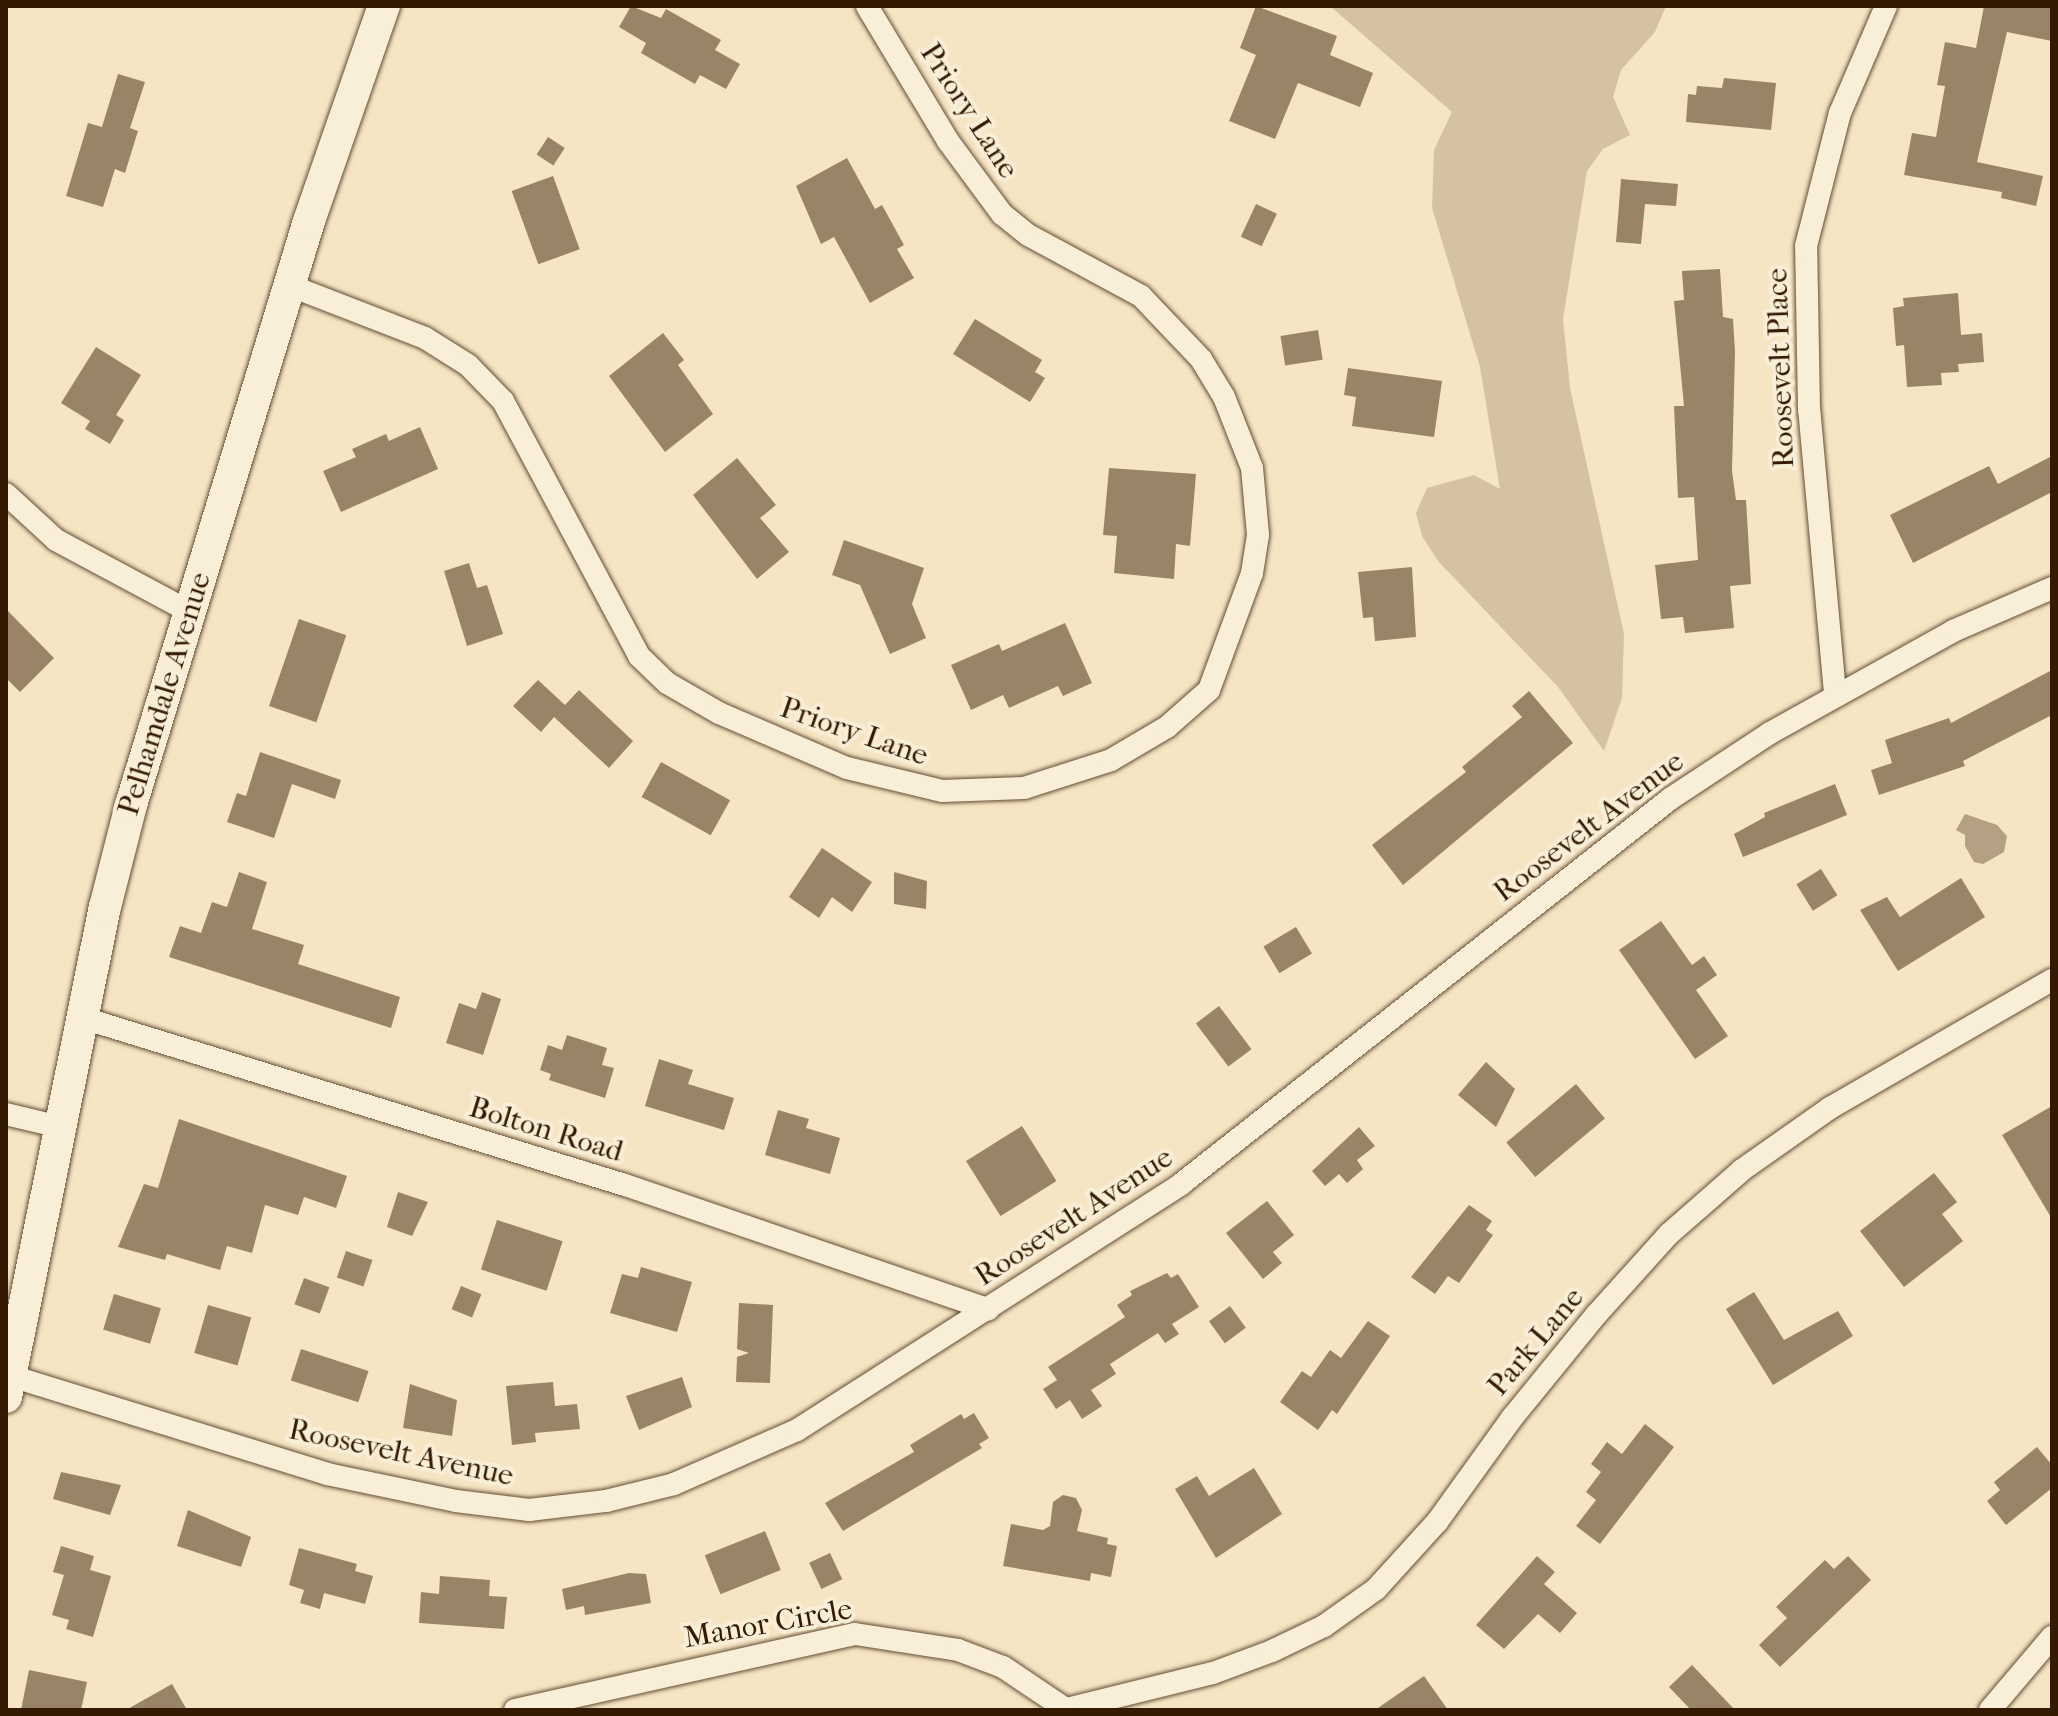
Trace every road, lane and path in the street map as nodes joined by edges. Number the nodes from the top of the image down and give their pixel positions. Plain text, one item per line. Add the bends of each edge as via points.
1 (384, 6) edge
2 (867, 6) edge
3 (1886, 6) edge
4 (291, 286) junction
5 (6, 494) edge
6 (2052, 588) edge
7 (190, 612) junction
8 (1835, 693) junction
9 (2052, 980) edge
10 (83, 1018) junction
11 (6, 1114) edge
12 (60, 1127) junction
13 (988, 1309) junction
14 (8, 1387) edge
15 (2052, 1637) edge
16 (1067, 1709) edge
17 (515, 1710) edge
18 (1990, 1710) edge

1 - 4 street, Pelhamdale Avenue
2 - 4 street, Priory Lane via 948,141 1002,214 1028,235 1141,296 1191,347 1224,397 1252,468 1258,534 1252,573 1209,690 1167,727 1111,760 1024,788 942,791 847,768 719,713 667,683 639,656 503,401 468,365 425,338
3 - 8 street, Roosevelt Place via 1840,113 1806,246 1809,410
4 - 7 street, Pelhamdale Avenue
5 - 7 street via 56,540
6 - 8 street, Roosevelt Avenue via 1953,631
7 - 10 street, Pelhamdale Avenue via 131,805
8 - 13 street, Roosevelt Avenue via 1670,799 1181,1184
9 - 16 street, Park Lane via 1830,1108 1742,1170 1669,1234 1596,1315 1437,1522 1376,1589 1324,1626 1272,1651 1213,1673
10 - 12 street, Pelhamdale Avenue
10 - 13 street, Bolton Road via 625,1185
11 - 12 street
12 - 14 street, Pelhamdale Avenue
13 - 14 street, Roosevelt Avenue via 797,1430 674,1484 606,1501 529,1510 327,1474
15 - 18 street
16 - 17 street, Manor Circle via 1003,1667 958,1650 855,1634

